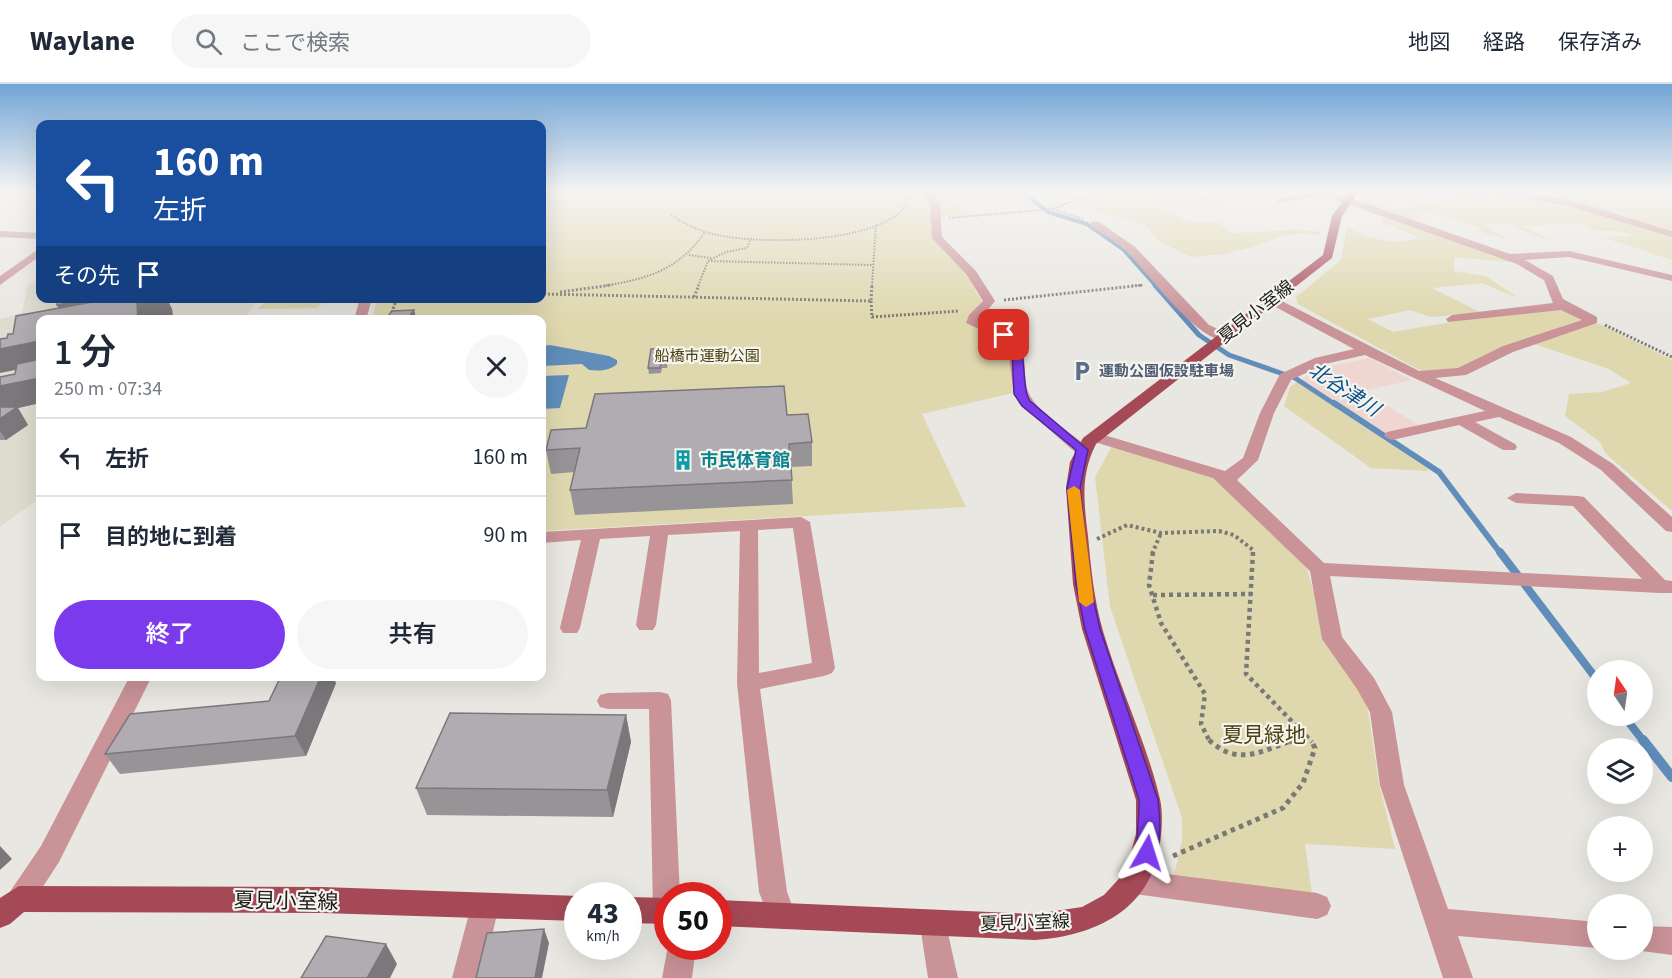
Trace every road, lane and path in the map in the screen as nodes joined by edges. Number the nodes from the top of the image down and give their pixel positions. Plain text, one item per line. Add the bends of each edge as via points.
1 (705, 233) edge
2 (717, 233) edge
3 (836, 233) edge
4 (875, 233) edge
5 (936, 233) edge
6 (1108, 233) edge
7 (1333, 233) edge
8 (1432, 233) edge
9 (0, 234) edge
10 (36, 236) edge
11 (751, 238) junction
12 (36, 254) edge
13 (688, 255) junction
14 (1510, 257) junction
15 (712, 258) junction
16 (708, 261) junction
17 (873, 265) junction
18 (1672, 278) edge
19 (0, 282) edge
20 (1149, 284) dead end
21 (546, 294) edge
22 (546, 294) edge
23 (694, 297) junction
24 (1272, 300) junction
25 (871, 301) junction
26 (989, 301) junction
27 (1562, 306) junction
28 (1452, 319) dead end
29 (1593, 320) junction
30 (1217, 342) junction
31 (1367, 350) junction
32 (1672, 357) edge
33 (1416, 375) junction
34 (1501, 412) junction
35 (1462, 421) junction
36 (1392, 435) dead end
37 (1088, 443) junction
38 (1509, 447) dead end
39 (1228, 481) junction
40 (1516, 498) dead end
41 (749, 525) junction
42 (1672, 527) edge
43 (660, 530) junction
44 (1161, 533) junction
45 (592, 534) junction
46 (546, 537) edge
47 (1096, 539) dead end
48 (1319, 569) junction
49 (1666, 587) edge
50 (1252, 594) junction
51 (1153, 595) junction
52 (646, 625) dead end
53 (570, 628) dead end
54 (138, 681) edge
55 (748, 684) junction
56 (608, 701) dead end
57 (1309, 736) junction
58 (1173, 856) dead end
59 (666, 882) edge
60 (1135, 882) junction
61 (485, 906) junction
62 (1317, 906) dead end
63 (9, 907) edge
64 (564, 908) edge
65 (732, 914) edge
66 (782, 916) junction
67 (1440, 921) junction
68 (934, 924) junction
69 (1587, 934) edge
70 (1653, 940) edge
71 (1672, 941) edge
72 (680, 960) edge
73 (467, 978) edge
74 (678, 978) edge
75 (943, 978) edge
76 (1458, 978) edge

1 - 13 path
2 - 11 path
3 - 11 path via 812,238
4 - 17 path
5 - 26 street via 936,238 972,273
6 - 30 street via 1131,249
7 - 24 main road, 夏見小室線 via 1328,256
8 - 14 street
9 - 10 street
11 - 15 path via 747,248
12 - 19 street
13 - 15 path
13 - 21 path via 668,267 617,283
14 - 18 street via 1569,254
14 - 27 street via 1549,278 1552,297
15 - 16 path
16 - 17 path
16 - 23 path
17 - 25 path
20 - 26 path
22 - 23 path
23 - 25 path
24 - 30 main road, 夏見小室線
24 - 31 street
25 - 26 path via 872,317 947,313
26 - 37 street via 972,323 1013,340 1020,394 1026,403
27 - 28 street
27 - 29 street
29 - 32 path
29 - 33 street via 1508,349 1461,372
30 - 37 main road, 夏見小室線
31 - 33 street
31 - 39 street via 1320,361 1289,375 1267,413 1250,460 1233,472
33 - 34 street
34 - 35 street
34 - 42 street via 1564,440 1607,467
35 - 36 street
35 - 38 street
37 - 39 street via 1219,474
37 - 60 main road, 夏見小室線 via 1074,488 1086,604 1148,800 1147,853
39 - 48 street
40 - 49 street via 1578,501
41 - 43 street
41 - 55 street
41 - 55 street via 801,522 824,668
43 - 45 street
43 - 52 street
44 - 47 path via 1127,525
44 - 50 path via 1219,531 1234,535 1253,550
44 - 51 path via 1150,559 1149,585
45 - 46 street
45 - 53 street
48 - 49 street
48 - 67 street via 1332,639 1366,684 1381,712 1392,785
50 - 51 path
50 - 57 path via 1246,674
51 - 57 path via 1161,623 1205,694 1201,724 1209,741 1240,757
54 - 63 street via 50,854
55 - 66 street via 773,892
56 - 59 street via 660,700
57 - 58 path via 1315,748 1303,783 1282,808
60 - 62 street
60 - 68 main road, 夏見小室線 via 1099,913 1064,924
61 - 63 main road, 夏見小室線 via 322,900
61 - 64 main road, 夏見小室線
61 - 73 street
65 - 66 main road, 夏見小室線
66 - 68 main road, 夏見小室線
67 - 69 street
67 - 76 street
68 - 75 street
70 - 71 street
72 - 74 street

